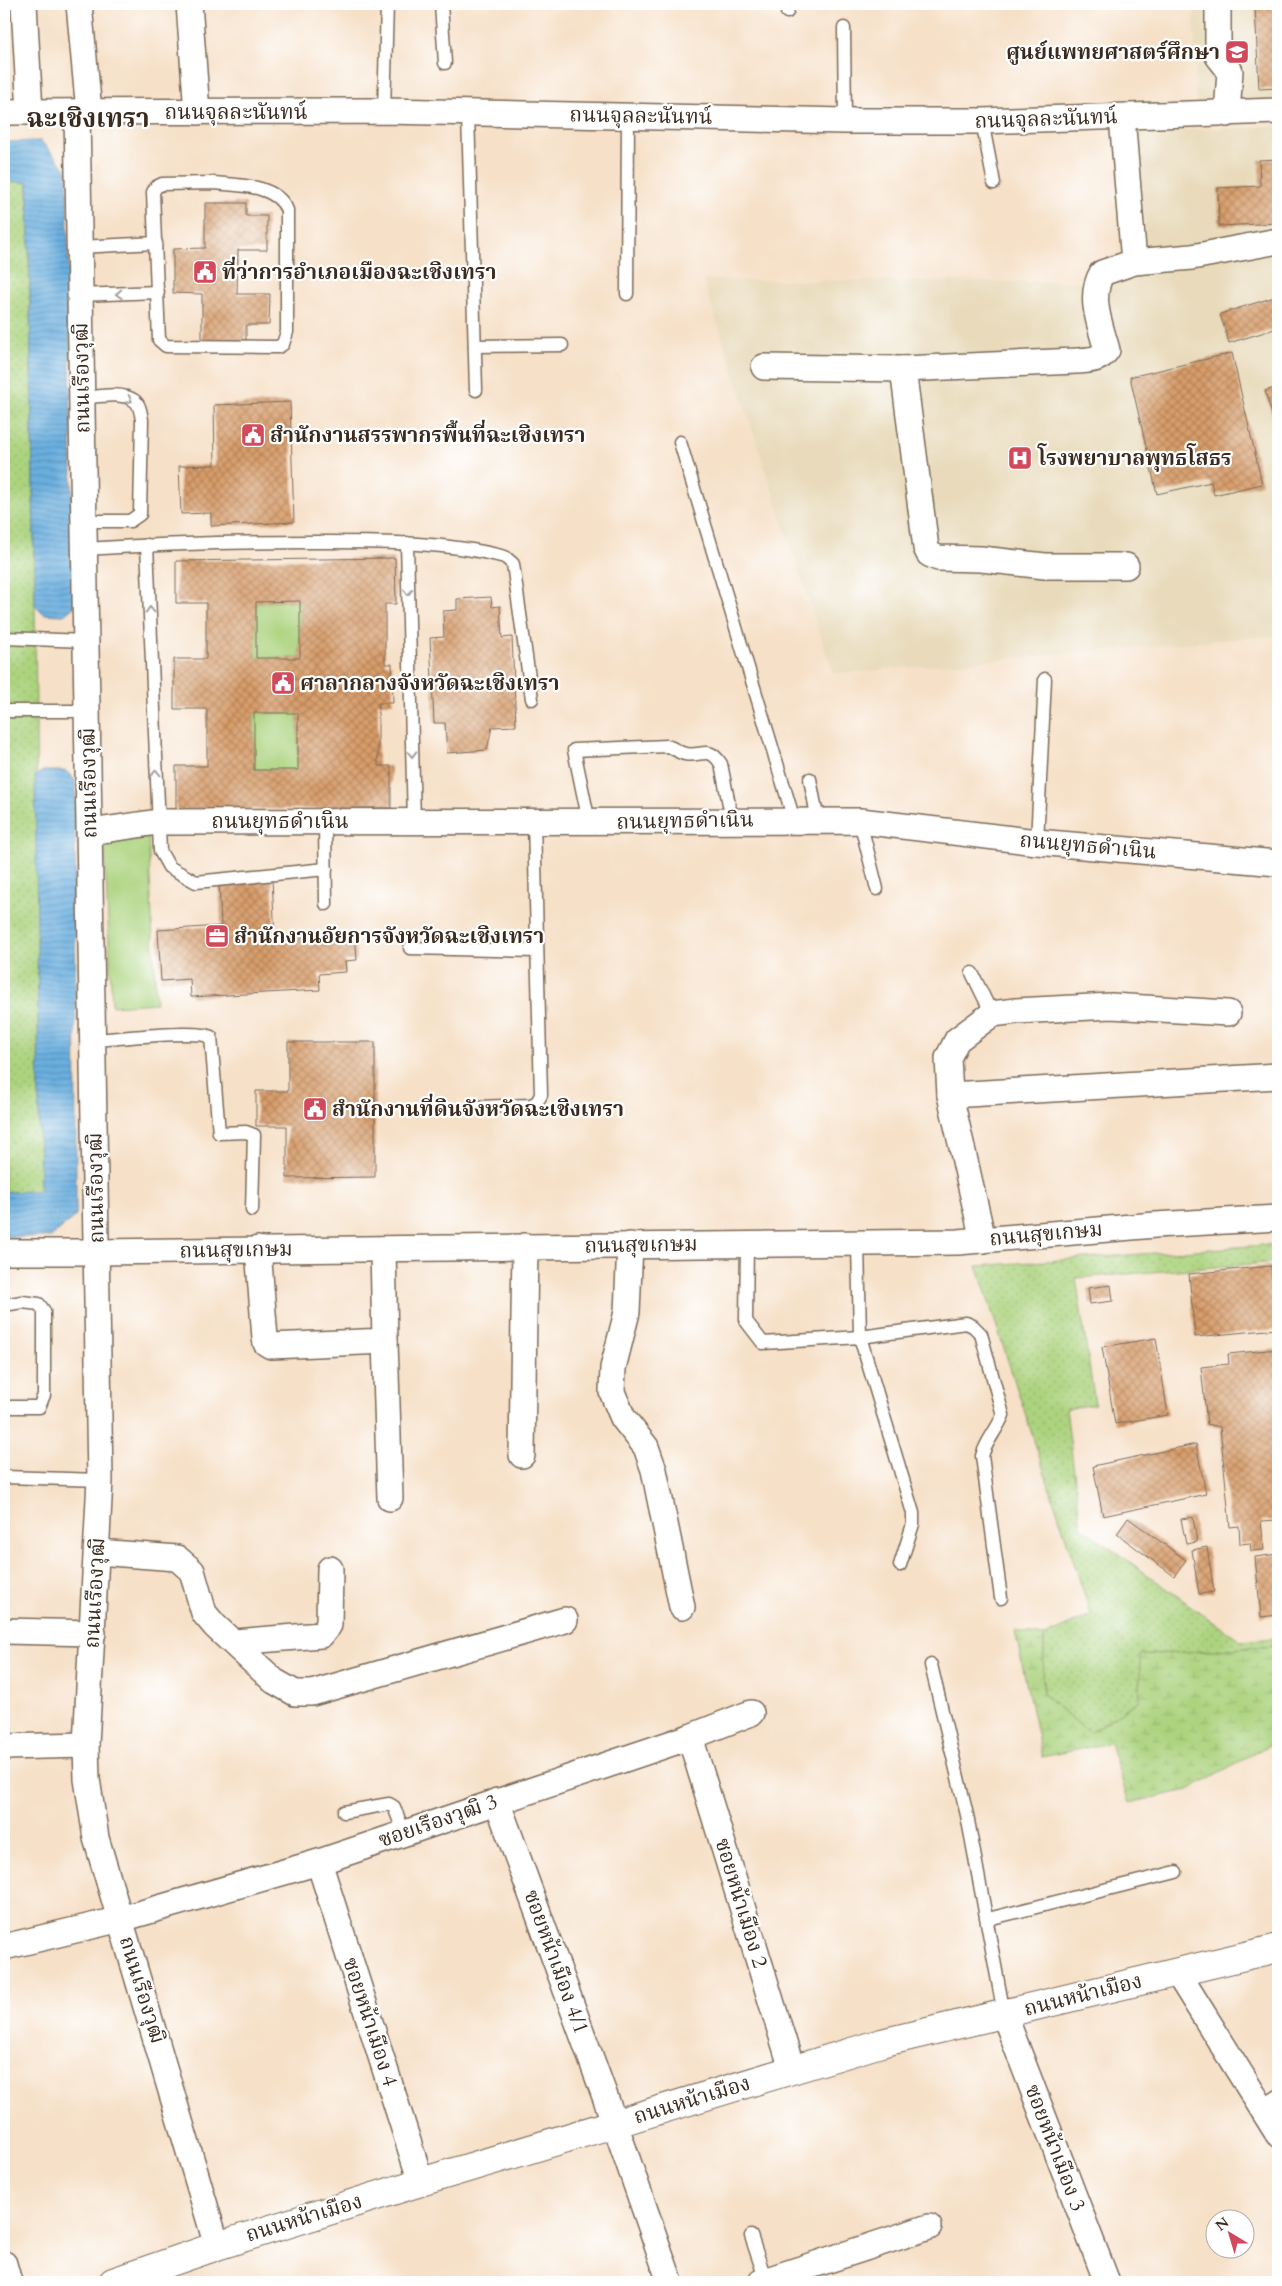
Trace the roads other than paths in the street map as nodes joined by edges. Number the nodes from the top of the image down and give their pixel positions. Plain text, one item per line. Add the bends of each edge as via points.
1 (24, 4) edge
2 (79, 4) edge
3 (189, 4) edge
4 (387, 4) edge
5 (441, 4) edge
6 (1218, 4) edge
7 (844, 28) dead end
8 (445, 63) dead end
9 (384, 111) junction
10 (4, 112) edge
11 (30, 112) junction
12 (83, 112) junction
13 (197, 112) junction
14 (1278, 112) edge
15 (468, 113) junction
16 (1227, 114) junction
17 (628, 116) junction
18 (1122, 117) junction
19 (845, 121) junction
20 (982, 122) junction
21 (994, 183) dead end
22 (1278, 241) edge
23 (156, 243) junction
24 (80, 248) junction
25 (1134, 262) junction
26 (158, 292) junction
27 (627, 294) dead end
28 (80, 295) junction
29 (562, 345) dead end
30 (475, 346) junction
31 (764, 367) dead end
32 (902, 369) junction
33 (476, 390) dead end
34 (82, 398) junction
35 (680, 442) dead end
36 (84, 521) junction
37 (407, 543) junction
38 (147, 545) junction
39 (85, 549) junction
40 (1126, 566) dead end
41 (4, 638) edge
42 (86, 641) junction
43 (1045, 679) dead end
44 (532, 698) dead end
45 (4, 711) edge
46 (87, 711) junction
47 (810, 779) dead end
48 (732, 820) junction
49 (806, 820) junction
50 (325, 821) junction
51 (860, 821) junction
52 (158, 822) junction
53 (414, 822) junction
54 (534, 822) junction
55 (589, 822) junction
56 (90, 832) junction
57 (1037, 842) junction
58 (1278, 861) edge
59 (326, 869) junction
60 (877, 889) dead end
61 (326, 904) dead end
62 (410, 948) dead end
63 (537, 951) junction
64 (972, 973) dead end
65 (1228, 1013) dead end
66 (992, 1014) junction
67 (93, 1040) junction
68 (1278, 1076) edge
69 (950, 1095) junction
70 (478, 1107) dead end
71 (252, 1210) dead end
72 (1278, 1218) edge
73 (983, 1240) junction
74 (858, 1243) junction
75 (747, 1244) junction
76 (630, 1245) junction
77 (525, 1246) junction
78 (258, 1249) junction
79 (383, 1249) junction
80 (4, 1252) edge
81 (97, 1252) junction
82 (4, 1304) edge
83 (860, 1337) junction
84 (385, 1341) junction
85 (4, 1407) edge
86 (522, 1455) dead end
87 (4, 1477) edge
88 (100, 1480) junction
89 (390, 1498) dead end
90 (97, 1552) junction
91 (900, 1565) dead end
92 (330, 1569) dead end
93 (1002, 1598) dead end
94 (682, 1607) dead end
95 (565, 1620) dead end
96 (4, 1631) edge
97 (93, 1633) junction
98 (234, 1642) junction
99 (931, 1665) dead end
100 (751, 1713) dead end
101 (690, 1737) junction
102 (86, 1745) junction
103 (4, 1747) edge
104 (497, 1801) junction
105 (344, 1812) dead end
106 (404, 1832) junction
107 (318, 1862) junction
108 (1176, 1872) dead end
109 (121, 1919) junction
110 (988, 1919) junction
111 (4, 1947) edge
112 (1278, 1948) edge
113 (1177, 1972) junction
114 (1004, 2014) junction
115 (792, 2069) junction
116 (1270, 2102) edge
117 (615, 2124) junction
118 (1278, 2134) edge
119 (421, 2182) junction
120 (929, 2227) dead end
121 (751, 2236) dead end
122 (218, 2246) junction
123 (4, 2264) edge
124 (764, 2281) edge
125 (9, 2282) edge
126 (113, 2282) edge
127 (670, 2282) edge
128 (1107, 2282) edge

1 - 11 street
2 - 12 street, ถนนเรืองวุฒิ
3 - 13 street
4 - 9 lane
5 - 8 lane
6 - 16 street via 1218,56 1230,71
7 - 19 lane
9 - 13 street, ถนนจุลละนันทน์
9 - 15 street, ถนนจุลละนันทน์
10 - 11 street, ถนนจุลละนันทน์
11 - 12 street, ถนนจุลละนันทน์
12 - 13 street, ถนนจุลละนันทน์
12 - 24 street, ถนนเรืองวุฒิ
14 - 16 street, ถนนจุลละนันทน์
15 - 17 street, ถนนจุลละนันทน์
15 - 30 lane
16 - 18 street, ถนนจุลละนันทน์
17 - 19 street, ถนนจุลละนันทน์
17 - 27 lane
18 - 20 street, ถนนจุลละนันทน์
18 - 25 street
19 - 20 street, ถนนจุลละนันทน์
20 - 21 lane
22 - 25 street via 1192,257
23 - 24 lane
23 - 26 lane
23 - 26 lane via 154,192 159,185 213,183 268,192 278,197 288,215 285,340 278,348 166,346 159,340
24 - 28 street, ถนนเรืองวุฒิ
25 - 32 street via 1102,273 1095,284 1094,302 1107,350 1097,359
26 -> 28 lane
28 - 34 street, ถนนเรืองวุฒิ
29 - 30 lane
30 - 33 lane
31 - 32 street
32 - 40 street via 929,554 938,558 1045,566
34 - 36 street, ถนนเรืองวุฒิ
34 -> 36 lane via 120,396 134,400 142,420 140,514 130,521
35 - 49 lane
36 - 39 street, ถนนเรืองวุฒิ
37 - 38 lane
37 - 44 lane via 493,554 505,557 513,564
37 -> 53 lane
38 - 39 lane
52 -> 38 lane
39 - 42 street, ถนนเรืองวุฒิ
41 - 42 lane
42 - 46 street, ถนนเรืองวุฒิ
43 - 57 lane
45 - 46 lane
46 - 56 street, ถนนเรืองวุฒิ
47 - 49 lane
48 - 49 street, ถนนยุทธดำเนิน
48 - 55 street, ถนนยุทธดำเนิน
48 - 55 lane via 717,758 706,753 685,754 667,746 574,750
49 - 51 street, ถนนยุทธดำเนิน
50 - 52 street, ถนนยุทธดำเนิน
50 - 53 street, ถนนยุทธดำเนิน
50 - 59 lane
51 - 57 street, ถนนยุทธดำเนิน
51 - 60 lane
52 - 56 street, ถนนยุทธดำเนิน
52 - 59 lane via 160,851 169,867 196,882
53 - 54 street, ถนนยุทธดำเนิน
54 - 55 street, ถนนยุทธดำเนิน
54 - 63 lane
56 - 67 street, ถนนเรืองวุฒิ
57 - 58 street, ถนนยุทธดำเนิน
59 - 61 lane
62 - 63 lane
63 - 70 lane via 541,1095 531,1105
64 - 66 lane
65 - 66 street via 1110,1006
66 - 69 street via 957,1040 948,1058
67 - 71 lane via 185,1035 211,1037 219,1133 246,1132 254,1135
67 - 81 street, ถนนเรืองวุฒิ
68 - 69 street
69 - 73 street
72 - 73 street, ถนนสุขเกษม
73 - 74 street, ถนนสุขเกษม
74 - 75 street, ถนนสุขเกษม
74 - 83 lane
75 - 76 street, ถนนสุขเกษม
75 - 83 lane via 746,1322 763,1343
76 - 77 street, ถนนสุขเกษม
76 - 94 street via 627,1312 612,1368 612,1392 623,1418 646,1447 654,1470
77 - 79 street, ถนนสุขเกษม
77 - 86 street
78 - 79 street, ถนนสุขเกษม
78 - 81 street, ถนนสุขเกษม
78 - 84 street via 266,1343 271,1346
79 - 84 street
80 - 81 street, ถนนสุขเกษม
81 - 88 street, ถนนเรืองวุฒิ
82 - 85 lane via 39,1304 44,1311 44,1395 39,1407
83 - 91 lane via 913,1513 913,1524
83 - 93 lane via 966,1323 981,1334 1003,1415 982,1456
84 - 89 street
87 - 88 lane
88 - 90 street, ถนนเรืองวุฒิ
90 - 97 street, ถนนเรืองวุฒิ
90 - 98 street via 177,1558 184,1562 192,1571 204,1613
92 - 98 street via 329,1625 321,1635
95 - 98 street via 312,1693 295,1693 274,1681
96 - 97 street
97 - 102 street, ถนนเรืองวุฒิ
99 - 110 lane
100 - 101 street, ซอยเรืองวุฒิ 3
101 - 104 street, ซอยเรืองวุฒิ 3
101 - 115 street, ซอยหน้าเมือง 2
102 - 103 street
102 - 109 street, ถนนเรืองวุฒิ via 86,1779 96,1838
104 - 106 street, ซอยเรืองวุฒิ 3
104 - 117 street, ซอยหน้าเมือง 4/1
105 - 106 lane via 389,1804 394,1807
106 - 107 street, ซอยเรืองวุฒิ 3
107 - 109 street, ซอยเรืองวุฒิ 3
107 - 119 street, ซอยหน้าเมือง 4
108 - 110 lane
109 - 111 street, ซอยเรืองวุฒิ 3
109 - 122 street, ถนนเรืองวุฒิ
110 - 114 lane
112 - 113 street, ถนนหน้าเมือง
113 - 114 street, ถนนหน้าเมือง
113 - 116 street
114 - 115 street, ถนนหน้าเมือง via 882,2043
114 - 128 street, ซอยหน้าเมือง 3
115 - 117 street, ถนนหน้าเมือง
116 - 118 street
117 - 119 street, ถนนหน้าเมือง
117 - 127 street, ซอยหน้าเมือง 4/1
119 - 122 street, ถนนหน้าเมือง
120 - 124 street
121 - 124 lane
122 - 126 street, ถนนหน้าเมือง
123 - 125 street

